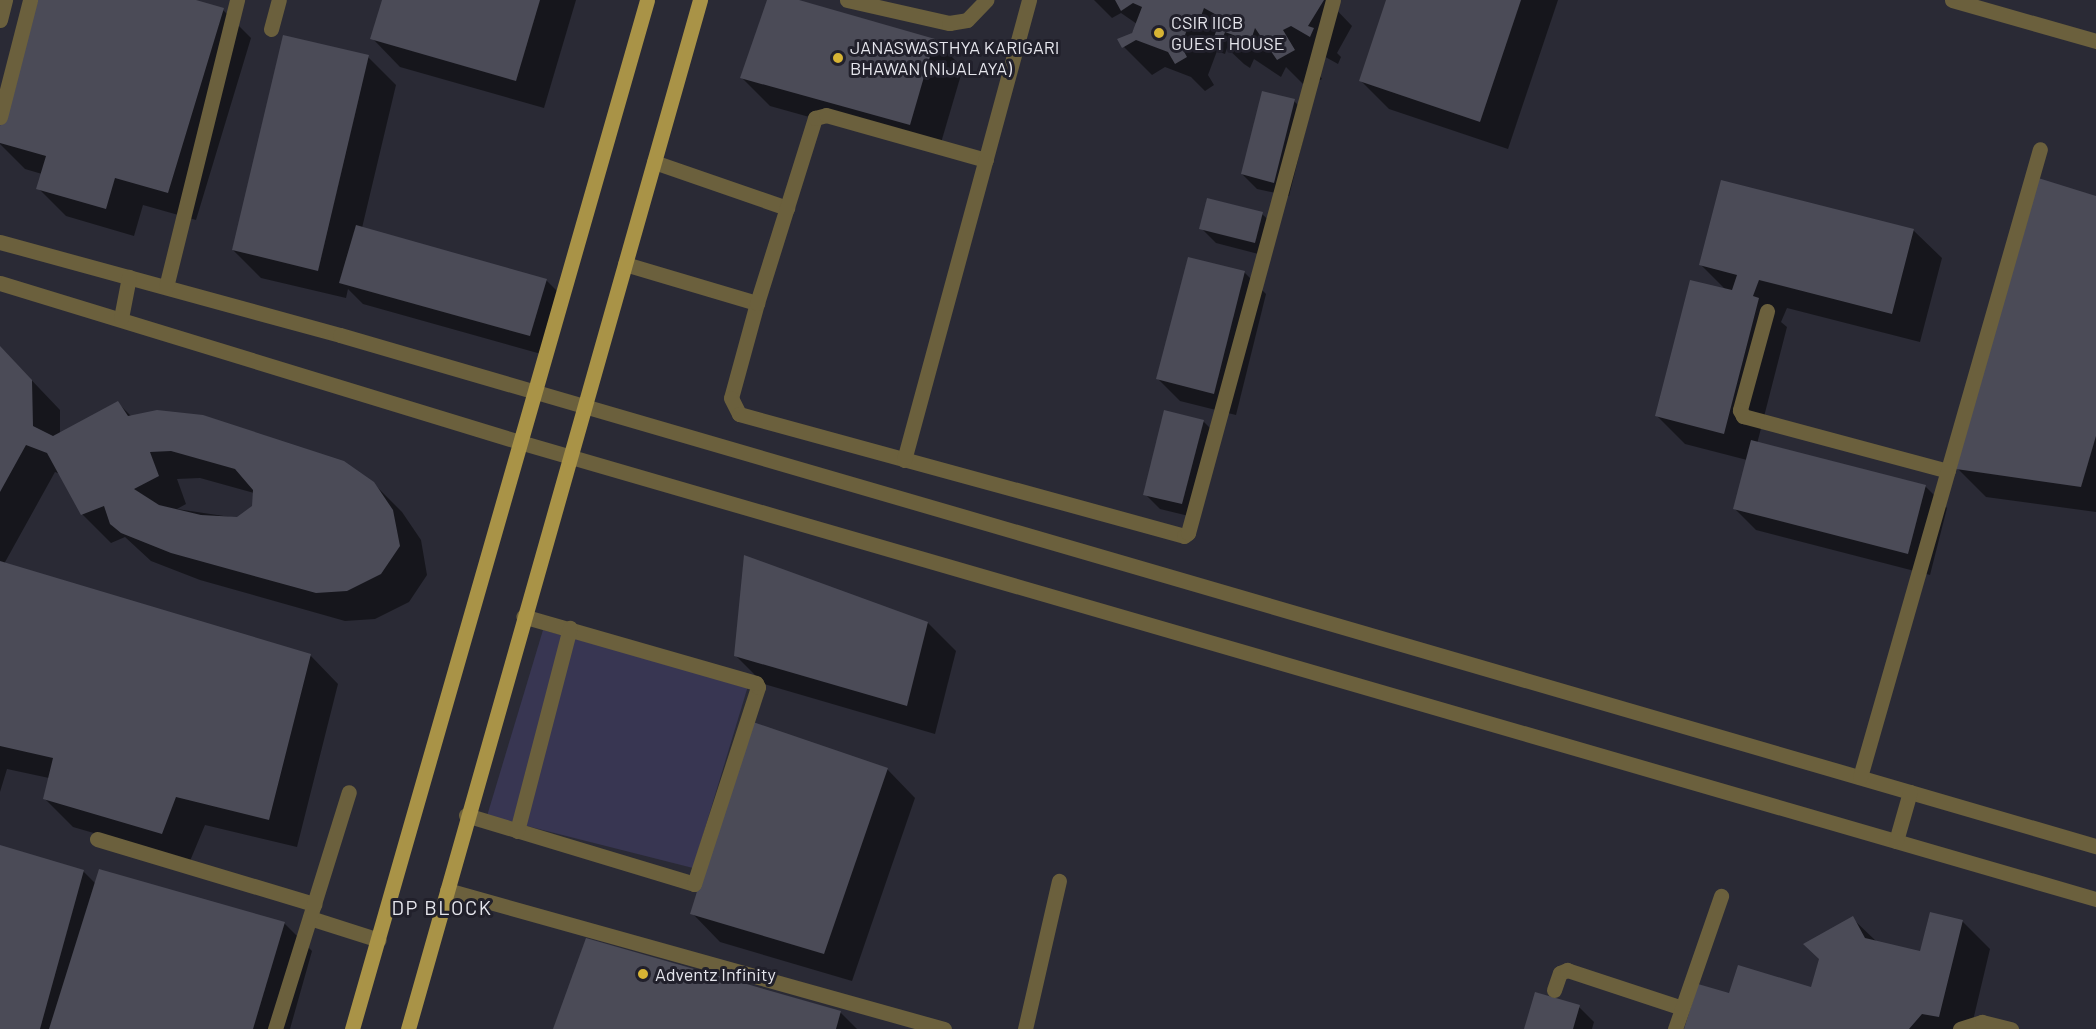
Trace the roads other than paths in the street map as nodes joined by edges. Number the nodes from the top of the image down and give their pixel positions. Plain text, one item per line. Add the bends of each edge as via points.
1 (5, 0) edge
2 (30, 0) edge
3 (237, 0) edge
4 (279, 0) edge
5 (647, 0) edge
6 (700, 0) edge
7 (847, 0) edge
8 (986, 0) edge
9 (1029, 0) edge
10 (1333, 0) edge
11 (1952, 0) edge
12 (0, 20) edge
13 (271, 29) dead end
14 (2096, 41) edge
15 (0, 117) edge
16 (2040, 149) dead end
17 (986, 160) junction
18 (654, 162) junction
19 (787, 207) junction
20 (0, 242) edge
21 (625, 264) junction
22 (129, 277) junction
23 (0, 283) edge
24 (166, 287) junction
25 (757, 303) junction
26 (1767, 311) dead end
27 (120, 318) junction
28 (536, 392) junction
29 (584, 406) junction
30 (523, 443) junction
31 (570, 455) junction
32 (904, 460) junction
33 (1948, 471) junction
34 (523, 616) junction
35 (570, 628) junction
36 (1860, 777) junction
37 (349, 792) dead end
38 (1910, 792) junction
39 (466, 815) junction
40 (518, 831) junction
41 (97, 839) dead end
42 (1896, 842) junction
43 (2096, 846) edge
44 (1059, 881) dead end
45 (447, 890) junction
46 (1721, 896) dead end
47 (2096, 899) edge
48 (312, 911) junction
49 (379, 940) junction
50 (1554, 990) dead end
51 (1682, 1008) junction
52 (275, 1029) edge
53 (352, 1029) edge
54 (408, 1029) edge
55 (944, 1029) edge
56 (1024, 1029) edge
57 (1675, 1029) edge
58 (1960, 1029) edge
59 (2011, 1029) edge

1 - 12 street
2 - 15 street
3 - 24 street
4 - 13 street
5 - 28 main road
6 - 18 main road
7 - 8 street via 949,23 967,20
9 - 17 street
10 - 32 street via 1188,533 1177,536
11 - 14 street
16 - 33 street
17 - 19 street via 819,116
17 - 32 street
18 - 19 street
18 - 21 main road
19 - 25 street
20 - 22 street
21 - 25 street
21 - 29 main road
22 - 24 street
22 - 27 street
23 - 27 street
24 - 28 street
25 - 32 street via 731,398 739,414
26 - 33 street via 1740,410 1743,416
27 - 30 street
28 - 29 street
28 - 30 main road
29 - 31 main road
29 - 36 street
30 - 31 street
30 - 49 main road
31 - 34 main road
31 - 42 street
33 - 36 street
34 - 35 street
34 - 39 main road
35 - 40 street
35 - 40 street via 756,683 758,687 694,884
36 - 38 street
37 - 48 street
38 - 42 street
38 - 43 street
39 - 40 street
39 - 45 main road
41 - 48 street
42 - 47 street
44 - 56 street
45 - 54 main road
45 - 55 street
46 - 51 street
48 - 49 street
48 - 52 street
49 - 53 main road
50 - 51 street via 1560,973 1567,970
51 - 57 street
58 - 59 street via 1982,1022

